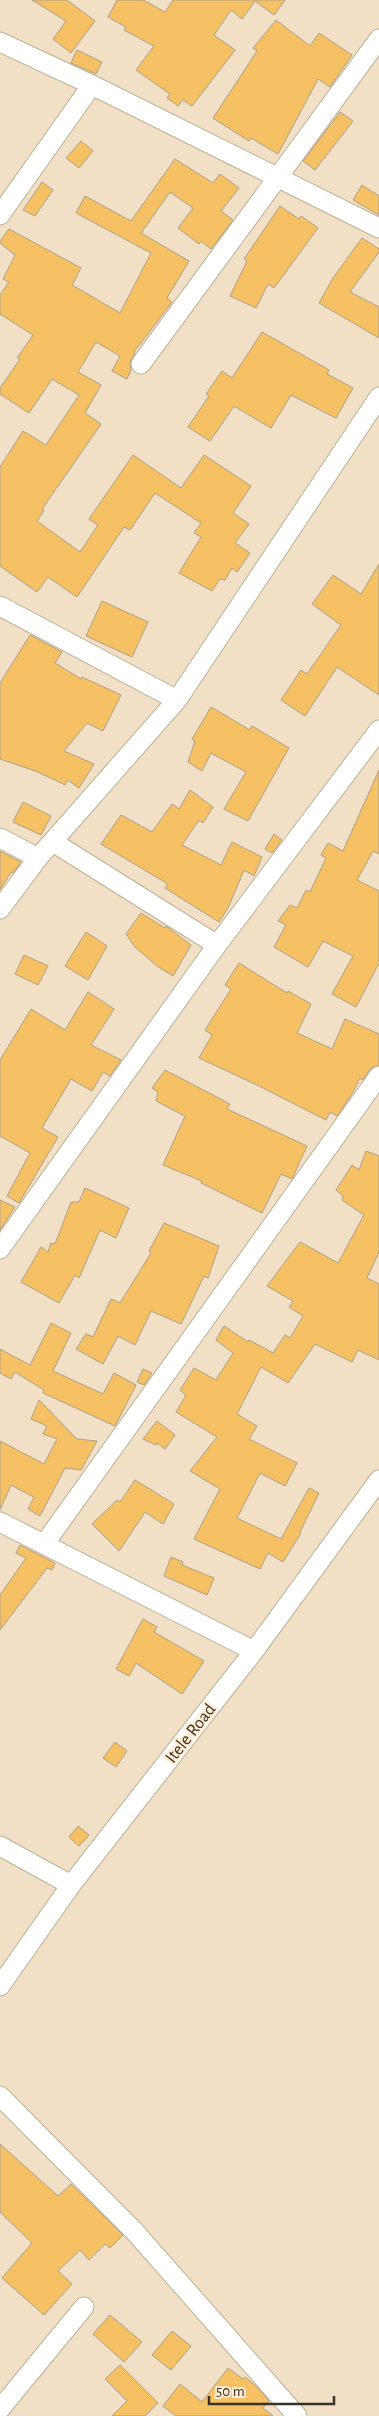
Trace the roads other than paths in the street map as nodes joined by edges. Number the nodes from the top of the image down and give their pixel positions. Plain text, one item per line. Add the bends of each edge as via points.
1 (379, 39) edge
2 (0, 42) edge
3 (92, 85) junction
4 (276, 177) junction
5 (0, 216) edge
6 (379, 228) edge
7 (141, 364) dead end
8 (379, 398) edge
9 (0, 606) edge
10 (177, 700) junction
11 (379, 730) edge
12 (0, 838) edge
13 (53, 842) junction
14 (38, 858) junction
15 (0, 909) edge
16 (217, 945) junction
17 (379, 1076) edge
18 (0, 1249) edge
19 (379, 1480) edge
20 (0, 1522) edge
21 (45, 1543) junction
22 (254, 1651) junction
23 (0, 1846) edge
24 (71, 1885) junction
25 (0, 1986) edge
26 (0, 2096) edge
27 (84, 2307) dead end
28 (0, 2409) edge
29 (294, 2415) edge

1 - 4 street
2 - 3 street
3 - 4 street
3 - 5 street
4 - 6 street
4 - 7 street
8 - 10 street
9 - 10 street
10 - 13 street
11 - 16 street
12 - 14 street
13 - 14 street
13 - 16 street
14 - 15 street
16 - 18 street
17 - 21 street
19 - 22 street, Itele Road
20 - 21 street
21 - 22 street
22 - 24 street, Itele Road
23 - 24 street
24 - 25 street, Itele Road
26 - 29 street via 135,2232
27 - 28 street

